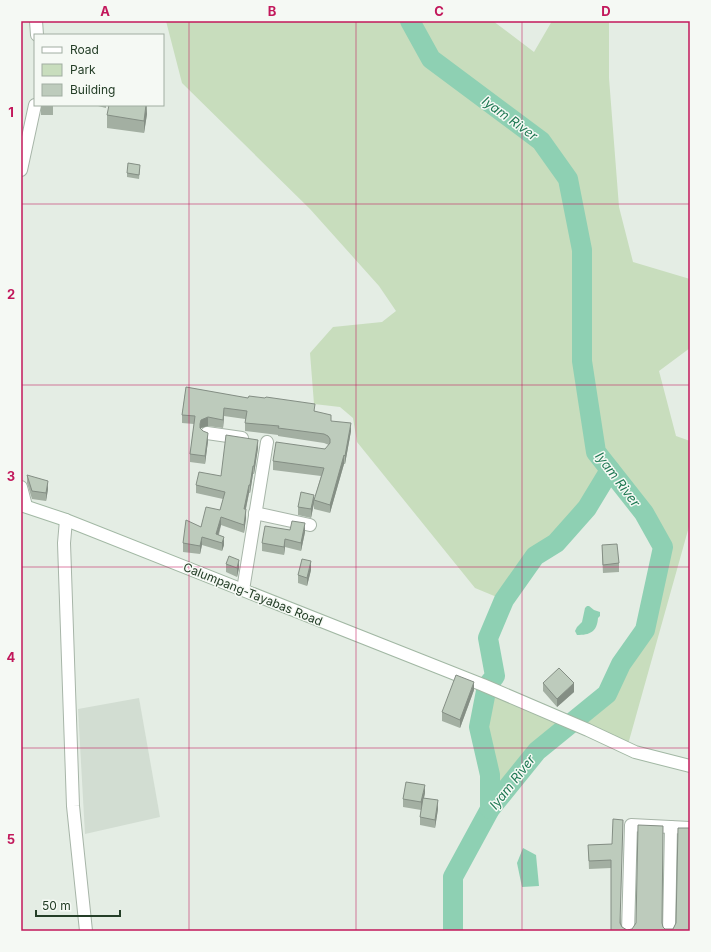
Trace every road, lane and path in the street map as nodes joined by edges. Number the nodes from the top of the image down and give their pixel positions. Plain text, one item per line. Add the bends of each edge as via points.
1 (36, 21) edge
2 (36, 34) edge
3 (35, 106) edge
4 (21, 170) edge
5 (207, 433) edge
6 (267, 442) junction
7 (281, 444) edge
8 (21, 487) edge
9 (24, 506) edge
10 (256, 513) junction
11 (66, 520) junction
12 (310, 525) dead end
13 (243, 590) junction
14 (690, 766) edge
15 (671, 827) junction
16 (690, 828) edge
17 (85, 931) edge
18 (628, 931) edge
19 (669, 931) edge

1 - 2 street
3 - 4 street
5 - 6 street
6 - 7 street
6 - 10 street
8 - 9 street
9 - 11 street, Calumpang-Tayabas Road
10 - 12 street
10 - 13 street
11 - 13 street, Calumpang-Tayabas Road
11 - 17 street via 64,543 73,806
13 - 14 street, Calumpang-Tayabas Road via 484,685 635,752
15 - 16 street
15 - 18 street via 631,826
15 - 19 street

